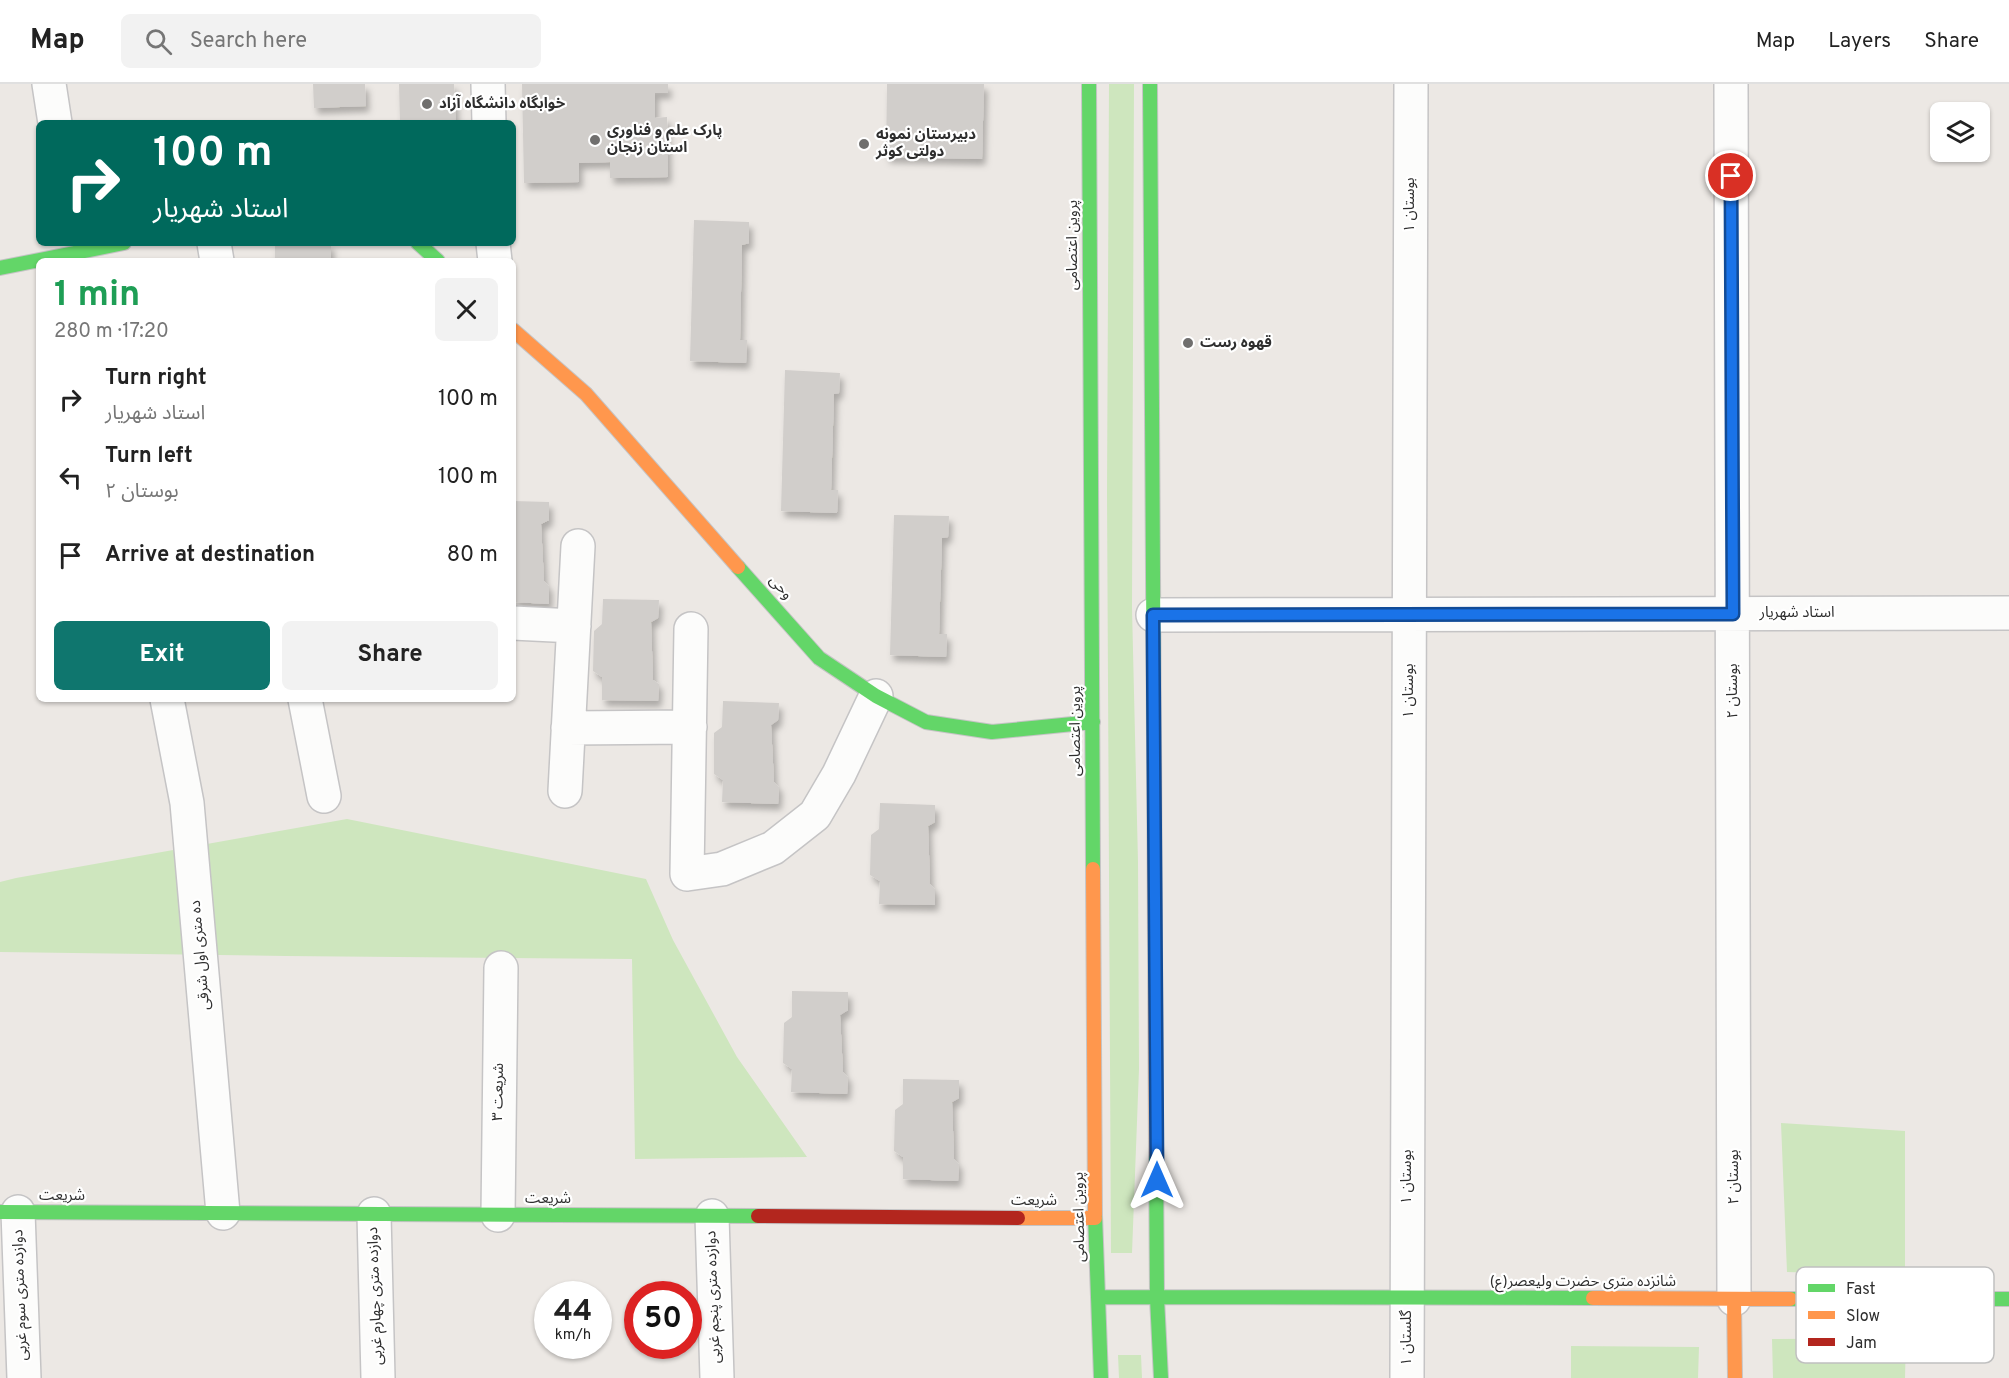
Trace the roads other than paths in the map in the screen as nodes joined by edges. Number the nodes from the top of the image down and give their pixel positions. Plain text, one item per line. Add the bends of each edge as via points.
1 (49, 84) edge
2 (488, 84) edge
3 (1089, 84) edge
4 (1150, 84) edge
5 (1411, 84) edge
6 (1731, 84) edge
7 (55, 120) edge
8 (489, 120) edge
9 (108, 246) edge
10 (421, 246) edge
11 (77, 252) edge
12 (48, 258) edge
13 (435, 258) edge
14 (36, 261) edge
15 (0, 268) edge
16 (516, 333) edge
17 (578, 546) dead end
18 (2009, 613) edge
19 (1409, 614) junction
20 (1733, 614) junction
21 (1153, 615) junction
22 (516, 623) edge
23 (574, 626) junction
24 (691, 629) dead end
25 (876, 696) junction
26 (167, 702) edge
27 (306, 702) edge
28 (1093, 722) junction
29 (690, 727) junction
30 (568, 728) junction
31 (565, 791) dead end
32 (324, 796) dead end
33 (501, 968) dead end
34 (9, 1212) edge
35 (223, 1213) junction
36 (374, 1214) junction
37 (498, 1215) junction
38 (712, 1216) junction
39 (1095, 1218) junction
40 (1098, 1297) junction
41 (1157, 1298) junction
42 (1407, 1298) junction
43 (1734, 1299) junction
44 (1796, 1299) edge
45 (24, 1378) edge
46 (378, 1378) edge
47 (717, 1378) edge
48 (1101, 1378) edge
49 (1161, 1378) edge
50 (1407, 1378) edge
51 (1735, 1378) edge

1 - 7 street
2 - 8 street
3 - 28 main road, پروین اعتصامی
4 - 21 main road
5 - 19 street, بوستان ۱
6 - 20 street, بوستان ۲
9 - 11 main road
10 - 13 main road
11 - 12 main road
14 - 15 main road
16 - 25 main road, وحی via 586,394 819,658
17 - 23 street
18 - 20 street, استاد شهریار
19 - 20 street, استاد شهریار
19 - 21 street, استاد شهریار
19 - 42 street, بوستان ۱
20 - 43 street, بوستان ۲
21 - 41 main road
22 - 23 street
23 - 30 street
24 - 29 street
25 - 28 main road, وحی via 926,722 992,732
25 - 29 street via 815,815 773,848 722,869 687,874
26 - 35 street, ده متری اول شرقی via 187,803
27 - 32 street
28 - 39 main road, پروین اعتصامی
29 - 30 street
30 - 31 street
33 - 37 street, شریعت ۳
34 - 35 main road, شریعت
34 - 45 street, دوازده متری سوم غربی
35 - 36 main road, شریعت
36 - 37 main road, شریعت
36 - 46 street, دوازده متری چهارم غربی
37 - 38 main road, شریعت
38 - 39 main road, شریعت
38 - 47 street, دوازده متری پنجم غربی
39 - 40 main road, پروین اعتصامی
40 - 41 main road, شانزده متری حضرت ولیعصر(ع)
40 - 48 main road, پروین اعتصامی
41 - 42 main road, شانزده متری حضرت ولیعصر(ع)
41 - 49 main road
42 - 43 main road, شانزده متری حضرت ولیعصر(ع)
42 - 50 street, گلستان ۱
43 - 44 main road, شانزده متری حضرت ولیعصر(ع)
43 - 51 main road

